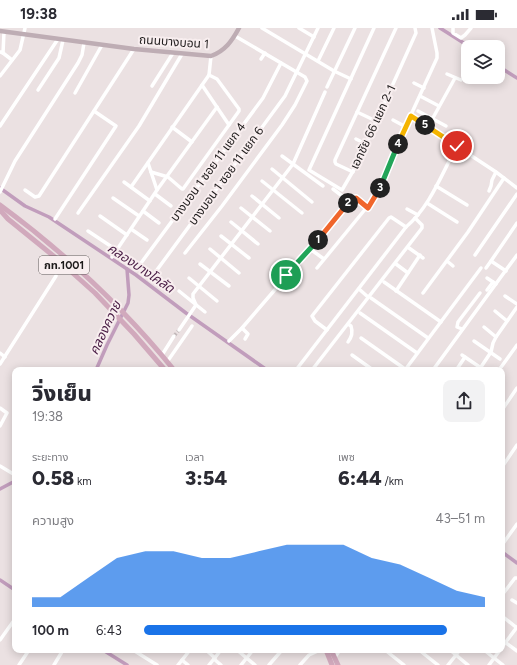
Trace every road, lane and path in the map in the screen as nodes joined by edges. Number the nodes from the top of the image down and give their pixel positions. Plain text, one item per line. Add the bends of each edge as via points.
1 (25, 28) edge
2 (239, 28) edge
3 (262, 28) edge
4 (299, 28) edge
5 (318, 28) edge
6 (334, 28) edge
7 (355, 28) edge
8 (374, 28) edge
9 (396, 28) edge
10 (415, 28) edge
11 (433, 28) edge
12 (453, 28) edge
13 (471, 28) edge
14 (2, 32) edge
15 (23, 34) junction
16 (235, 36) junction
17 (314, 36) junction
18 (58, 39) junction
19 (63, 40) junction
20 (84, 43) junction
21 (102, 45) junction
22 (134, 49) junction
23 (1, 52) edge
24 (173, 53) junction
25 (264, 53) junction
26 (182, 54) junction
27 (305, 54) junction
28 (211, 56) junction
29 (261, 59) dead end
30 (12, 60) junction
31 (318, 61) junction
32 (281, 63) junction
33 (334, 71) junction
34 (296, 72) junction
35 (447, 74) dead end
36 (209, 75) junction
37 (0, 76) edge
38 (455, 78) junction
39 (351, 79) junction
40 (461, 80) dead end
41 (414, 84) dead end
42 (202, 85) junction
43 (152, 86) dead end
44 (327, 87) dead end
45 (424, 88) junction
46 (38, 90) dead end
47 (325, 92) dead end
48 (76, 93) dead end
49 (420, 96) junction
50 (439, 106) junction
51 (217, 107) junction
52 (94, 111) junction
53 (418, 111) dead end
54 (357, 112) junction
55 (411, 116) junction
56 (433, 119) junction
57 (393, 120) dead end
58 (376, 121) junction
59 (229, 125) junction
60 (429, 125) dead end
61 (0, 126) edge
62 (446, 126) dead end
63 (172, 127) junction
64 (406, 127) junction
65 (356, 139) dead end
66 (192, 142) junction
67 (366, 144) junction
68 (457, 146) junction
69 (282, 156) dead end
70 (148, 163) junction
71 (293, 164) junction
72 (272, 170) dead end
73 (152, 172) junction
74 (353, 172) junction
75 (496, 172) junction
76 (168, 177) junction
77 (283, 178) junction
78 (504, 178) junction
79 (262, 181) dead end
80 (124, 182) dead end
81 (323, 186) dead end
82 (436, 186) junction
83 (131, 187) junction
84 (517, 188) edge
85 (333, 189) dead end
86 (25, 190) dead end
87 (157, 190) junction
88 (273, 190) junction
89 (489, 190) dead end
90 (0, 192) edge
91 (155, 194) junction
92 (517, 194) edge
93 (252, 196) dead end
94 (113, 198) dead end
95 (150, 201) junction
96 (0, 202) edge
97 (312, 202) dead end
98 (350, 202) junction
99 (427, 203) junction
100 (467, 204) dead end
101 (0, 205) edge
102 (262, 205) junction
103 (171, 206) dead end
104 (241, 208) dead end
105 (368, 208) junction
106 (407, 209) dead end
107 (0, 210) edge
108 (143, 211) junction
109 (78, 213) dead end
110 (302, 213) dead end
111 (0, 215) edge
112 (13, 215) junction
113 (100, 216) dead end
114 (139, 216) junction
115 (417, 216) junction
116 (253, 217) junction
117 (279, 218) dead end
118 (8, 219) junction
119 (55, 219) dead end
120 (231, 222) dead end
121 (457, 222) dead end
122 (159, 223) dead end
123 (517, 223) edge
124 (406, 227) junction
125 (131, 229) junction
126 (88, 231) dead end
127 (242, 231) junction
128 (270, 231) dead end
129 (127, 235) junction
130 (221, 236) dead end
131 (147, 240) dead end
132 (232, 244) junction
133 (258, 244) dead end
134 (409, 248) dead end
135 (210, 249) dead end
136 (310, 249) junction
137 (117, 250) junction
138 (185, 253) dead end
139 (475, 255) dead end
140 (517, 255) edge
141 (112, 257) dead end
142 (221, 258) junction
143 (249, 258) dead end
144 (324, 259) junction
145 (447, 260) junction
146 (133, 261) dead end
147 (491, 261) junction
148 (63, 264) junction
149 (200, 264) dead end
150 (396, 264) dead end
151 (453, 266) dead end
152 (317, 268) dead end
153 (481, 268) dead end
154 (486, 268) dead end
155 (59, 271) dead end
156 (506, 271) junction
157 (210, 272) junction
158 (239, 273) dead end
159 (408, 273) junction
160 (56, 276) dead end
161 (152, 277) joint
162 (189, 278) dead end
163 (487, 278) dead end
164 (384, 282) dead end
165 (494, 283) junction
166 (200, 286) junction
167 (229, 286) dead end
168 (359, 289) junction
169 (487, 290) dead end
170 (179, 291) dead end
171 (396, 291) junction
172 (423, 293) dead end
173 (480, 293) dead end
174 (505, 296) dead end
175 (369, 297) junction
176 (217, 301) dead end
177 (196, 305) junction
178 (517, 305) edge
179 (495, 311) dead end
180 (205, 312) dead end
181 (360, 313) dead end
182 (507, 320) junction
183 (441, 322) junction
184 (348, 324) junction
185 (192, 326) dead end
186 (484, 327) dead end
187 (242, 328) junction
188 (462, 329) junction
189 (179, 330) tunnel mouth
190 (327, 330) junction
191 (174, 336) tunnel mouth
192 (496, 337) junction
193 (361, 338) dead end
194 (428, 338) junction
195 (245, 339) dead end
196 (229, 341) dead end
197 (474, 341) dead end
198 (348, 342) dead end
199 (517, 345) edge
200 (0, 352) edge
201 (491, 352) junction
202 (417, 353) junction
203 (162, 355) junction
204 (352, 355) dead end
205 (5, 356) junction
206 (500, 359) dead end
207 (167, 362) junction
208 (0, 364) edge
209 (162, 367) edge
210 (171, 367) edge
211 (298, 367) edge
212 (314, 367) edge
213 (369, 367) edge
214 (401, 367) edge
215 (407, 367) edge
216 (435, 367) edge
217 (457, 367) edge
218 (478, 367) edge
219 (482, 367) edge
220 (501, 367) edge
221 (517, 388) edge
222 (505, 406) edge
223 (0, 408) edge
224 (0, 426) edge
225 (517, 445) edge
226 (505, 463) edge
227 (0, 466) edge
228 (12, 473) edge
229 (517, 524) edge
230 (505, 541) edge
231 (517, 578) edge
232 (505, 590) edge
233 (512, 600) dead end
234 (517, 603) edge
235 (505, 618) edge
236 (12, 623) edge
237 (517, 628) edge
238 (0, 640) edge
239 (505, 640) edge
240 (505, 642) edge
241 (517, 651) edge
242 (27, 653) edge
243 (61, 653) edge
244 (138, 653) edge
245 (188, 653) edge
246 (209, 653) edge
247 (218, 653) edge
248 (240, 653) edge
249 (250, 653) edge
250 (279, 653) edge
251 (313, 653) edge
252 (327, 653) edge
253 (333, 653) edge
254 (337, 653) edge
255 (390, 653) edge
256 (423, 653) edge
257 (454, 653) edge
258 (488, 653) edge
259 (498, 653) edge
260 (456, 655) junction
261 (334, 657) junction
262 (214, 658) junction
263 (246, 658) junction
264 (494, 658) junction
265 (182, 660) junction
266 (19, 665) edge
267 (54, 665) edge
268 (157, 665) edge
269 (178, 665) edge
270 (188, 665) edge
271 (209, 665) edge
272 (221, 665) edge
273 (241, 665) edge
274 (255, 665) edge
275 (269, 665) edge
276 (300, 665) edge
277 (332, 665) edge
278 (338, 665) edge
279 (404, 665) edge
280 (438, 665) edge
281 (448, 665) edge
282 (468, 665) edge
283 (489, 665) edge
284 (502, 665) edge

1 - 15 street
2 - 16 main road, ถนนบางบอน 1
3 - 27 street
4 - 17 street
5 - 17 street, บางบอน 1 ซอย 11 แยก 6
6 - 31 street
7 - 33 street
8 - 39 street
9 - 54 street
10 - 58 street, เอกชัย 66 แยก 2-1 via 416,33
11 - 45 street via 437,58
12 - 13 street via 453,33 461,38
14 - 15 main road, ถนนบางบอน 1
14 - 23 street
15 - 18 main road, ถนนบางบอน 1
15 - 30 street via 20,50
16 - 25 street
16 - 28 main road, ถนนบางบอน 1 via 221,52
17 - 27 street, บางบอน 1 ซอย 11 แยก 6
18 - 19 main road, ถนนบางบอน 1
18 - 61 street
19 - 20 main road, ถนนบางบอน 1
19 - 46 street via 59,58
20 - 21 main road, ถนนบางบอน 1
20 - 90 street via 78,63 15,161
21 - 22 main road, ถนนบางบอน 1
21 - 48 street
22 - 24 main road, ถนนบางบอน 1
22 - 52 street
23 - 30 street
24 - 26 main road, ถนนบางบอน 1
24 - 43 street
25 - 29 street
25 - 32 street
26 - 28 main road, ถนนบางบอน 1
26 - 109 street via 139,126
27 - 31 street
27 - 34 street, บางบอน 1 ซอย 11 แยก 6
28 - 36 street
30 - 37 street
31 - 33 street
32 - 34 street
32 - 161 street, บางบอน 1 ซอย 11 แยก 4 via 263,98 141,263
33 - 39 street
33 - 44 street
34 - 138 street via 307,80 295,105 282,126
34 - 161 street, บางบอน 1 ซอย 11 แยก 6 via 285,96
35 - 38 street
36 - 42 street
36 - 59 street via 215,78 239,109
38 - 40 street
38 - 50 street
39 - 74 street, เอกชัย 66 แยก 2-1 via 310,171 342,190
41 - 45 street
42 - 51 street
42 - 63 street
45 - 49 street
47 - 71 street
49 - 50 street
49 - 55 street
50 - 56 street
51 - 59 street
51 - 66 street
52 - 86 street via 39,196
52 - 119 street via 116,126
53 - 56 street
54 - 58 street
54 - 74 street via 335,162
55 - 64 street
55 - 68 street
56 - 60 street
56 - 62 street
57 - 64 street
58 - 67 street, เอกชัย 66 แยก 2-1
59 - 76 street via 183,189
63 - 66 street
63 - 70 street
64 - 105 street via 377,194
65 - 67 street
66 - 76 street
67 - 74 street, เอกชัย 66 แยก 2-1
68 - 75 street
68 - 82 street
69 - 71 street
70 - 73 street
70 - 83 street
71 - 77 street
71 - 81 street
72 - 77 street
73 - 76 street
73 - 87 street
75 - 78 street
75 - 89 street
76 - 87 street
77 - 88 street
77 - 97 street
78 - 84 street
78 - 145 street
79 - 88 street
80 - 83 street
82 - 99 street
82 - 100 street
83 - 95 street
85 - 98 street
87 - 91 street
88 - 102 street
88 - 110 street
91 - 95 street
91 - 103 street
92 - 139 street
93 - 102 street
94 - 114 street
95 - 108 street
96 - 112 main road, กท.1001
98 - 105 street via 356,198
98 - 136 street
99 - 115 street
99 - 121 street
101 - 112 main road, กท.1001
102 - 116 street
102 - 117 street
104 - 116 street
105 - 144 street
106 - 115 street
107 - 118 main road, กท.1001
108 - 114 street
108 - 122 street
111 - 118 main road, กท.1001
112 - 203 main road, กท.1001 via 66,257 126,315
113 - 129 street
114 - 125 street
115 - 124 street
115 - 175 street via 422,228
116 - 127 street
116 - 128 street
118 - 148 main road, กท.1001
120 - 127 street
123 - 147 street
124 - 168 street
124 - 190 street via 389,218 312,316
125 - 129 street
125 - 131 street
126 - 137 street
127 - 132 street
127 - 133 street
129 - 137 street
130 - 132 street
132 - 142 street
132 - 143 street
134 - 159 street via 421,256
135 - 142 street
136 - 144 street
136 - 187 street
137 - 141 street
137 - 146 street
140 - 156 street
142 - 157 street
142 - 158 street
144 - 152 street
145 - 151 street
145 - 172 street
147 - 154 street
147 - 156 street
148 - 155 street
148 - 209 main road, กท.1001 via 122,321
149 - 157 street
150 - 159 street
153 - 183 street
156 - 165 street
157 - 166 street
157 - 167 street
159 - 171 street
160 - 205 street
162 - 166 street
163 - 165 street
164 - 171 street
165 - 169 street
165 - 188 street
166 - 176 street
166 - 177 street via 193,294
168 - 175 street
168 - 190 street
170 - 177 street
171 - 183 street
173 - 188 street via 458,322 457,327
174 - 178 street
175 - 184 street
175 - 194 street
177 - 180 street
177 - 189 street
178 - 182 street
179 - 182 street
181 - 202 street
182 - 192 street
183 - 194 street
184 - 198 street via 351,326 352,334
184 - 212 street
185 - 207 street
186 - 192 street
187 - 195 street via 248,334
187 - 196 street
188 - 216 street
190 - 211 street
191 - 203 street
192 - 201 street
193 - 214 street
194 - 202 street
197 - 201 street
199 - 220 street
200 - 205 street
201 - 206 street
201 - 219 street
202 - 215 street
203 - 207 main road, กท.1001
204 - 213 street
205 - 208 street
207 - 210 main road, กท.1001
217 - 218 street via 463,356
221 - 222 street
223 - 224 street via 7,413
225 - 226 street
227 - 228 street
229 - 230 street
231 - 232 street
233 - 234 street
235 - 237 street
236 - 238 street
237 - 239 street
240 - 241 street
242 - 266 street
243 - 267 street
244 - 268 street
245 - 265 street
246 - 262 street
247 - 262 street
248 - 263 street
249 - 263 street
250 - 275 street
251 - 276 street
252 - 277 main road
253 - 261 main road
254 - 261 street
255 - 279 street
256 - 280 street
257 - 260 street
258 - 264 street
259 - 264 street
260 - 281 street
260 - 282 street
261 - 278 main road
262 - 271 street
262 - 272 street
263 - 273 street
263 - 274 street
264 - 283 street
264 - 284 street
265 - 269 street
265 - 270 street

